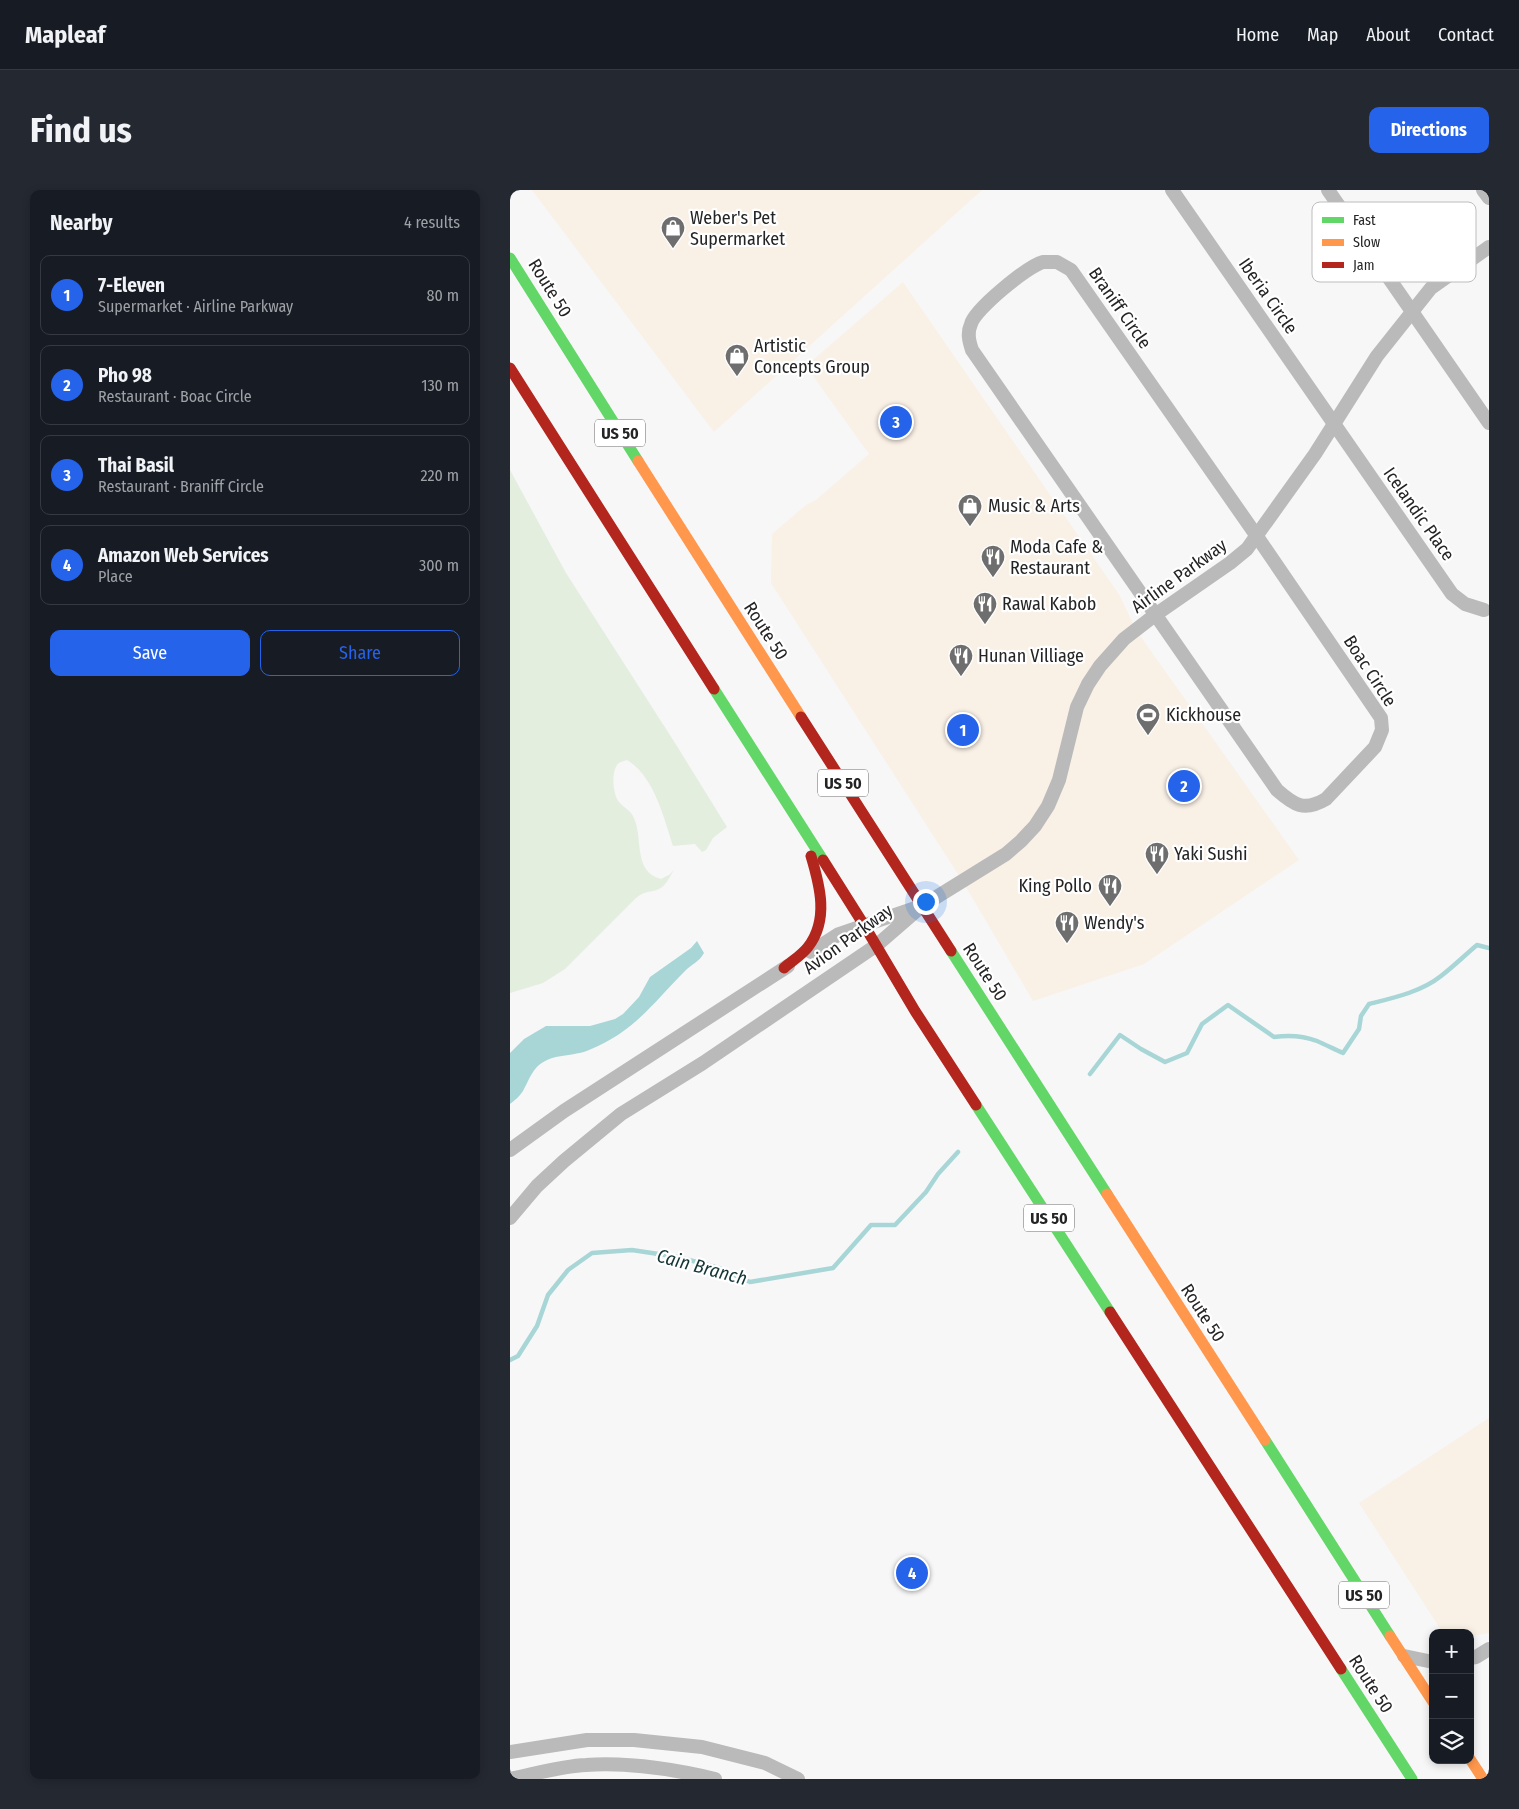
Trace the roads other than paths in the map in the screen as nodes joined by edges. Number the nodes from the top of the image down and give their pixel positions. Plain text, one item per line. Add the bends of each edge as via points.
1 (1172, 190) edge
2 (1328, 190) edge
3 (1483, 190) edge
4 (1489, 198) edge
5 (1336, 202) edge
6 (1489, 247) edge
7 (1476, 256) edge
8 (510, 258) edge
9 (1391, 282) edge
10 (1439, 282) edge
11 (1412, 312) junction
12 (510, 368) edge
13 (1489, 423) edge
14 (1334, 424) junction
15 (1256, 535) junction
16 (1484, 610) dead end
17 (1155, 615) junction
18 (804, 829) junction
19 (922, 906) junction
20 (864, 925) junction
21 (877, 945) junction
22 (784, 968) junction
23 (510, 1150) edge
24 (510, 1218) edge
25 (1489, 1649) edge
26 (1402, 1656) junction
27 (1474, 1660) edge
28 (1429, 1661) edge
29 (1429, 1696) edge
30 (510, 1752) edge
31 (1473, 1764) edge
32 (510, 1779) edge
33 (716, 1779) edge
34 (798, 1779) edge
35 (1412, 1779) edge
36 (1483, 1779) edge

1 - 14 street, Iberia Circle
2 - 5 street
3 - 4 street
6 - 7 street, Airline Parkway
8 - 19 highway, Route 50 / US 50
9 - 11 street
10 - 11 street, Airline Parkway
11 - 13 street
11 - 14 street, Airline Parkway via 1377,356
12 - 18 highway, Route 50 / US 50
14 - 15 street, Airline Parkway via 1316,454
14 - 16 street, Icelandic Place via 1452,594 1465,604
15 - 17 street, Airline Parkway via 1247,549 1230,563
15 - 17 street, Boac Circle via 1381,718 1382,730 1374,747 1326,799 1310,806 1300,806 1277,790
15 - 17 street, Braniff Circle via 1071,270 1051,261 1036,264 1026,271 978,311 968,333 972,350
17 - 19 street, Airline Parkway via 1115,647 1088,684 1076,707 1059,780 1035,826 1006,854
18 - 20 highway, Route 50 / US 50
18 - 22 highway via 822,904 817,933
19 - 20 street, Avion Parkway
19 - 21 street, Avion Parkway
19 - 26 highway, Route 50 / US 50
20 - 21 highway, Route 50 / US 50
20 - 22 street, Avion Parkway via 839,934
21 - 24 street, Avion Parkway via 621,1114 537,1186
21 - 35 highway, Route 50 / US 50 via 921,1020
22 - 23 street, Avion Parkway via 564,1111
25 - 27 street
26 - 28 street
26 - 29 highway, Route 50 / US 50
30 - 34 street via 587,1740 702,1746 765,1763
31 - 36 highway
32 - 33 street via 594,1765 638,1765

